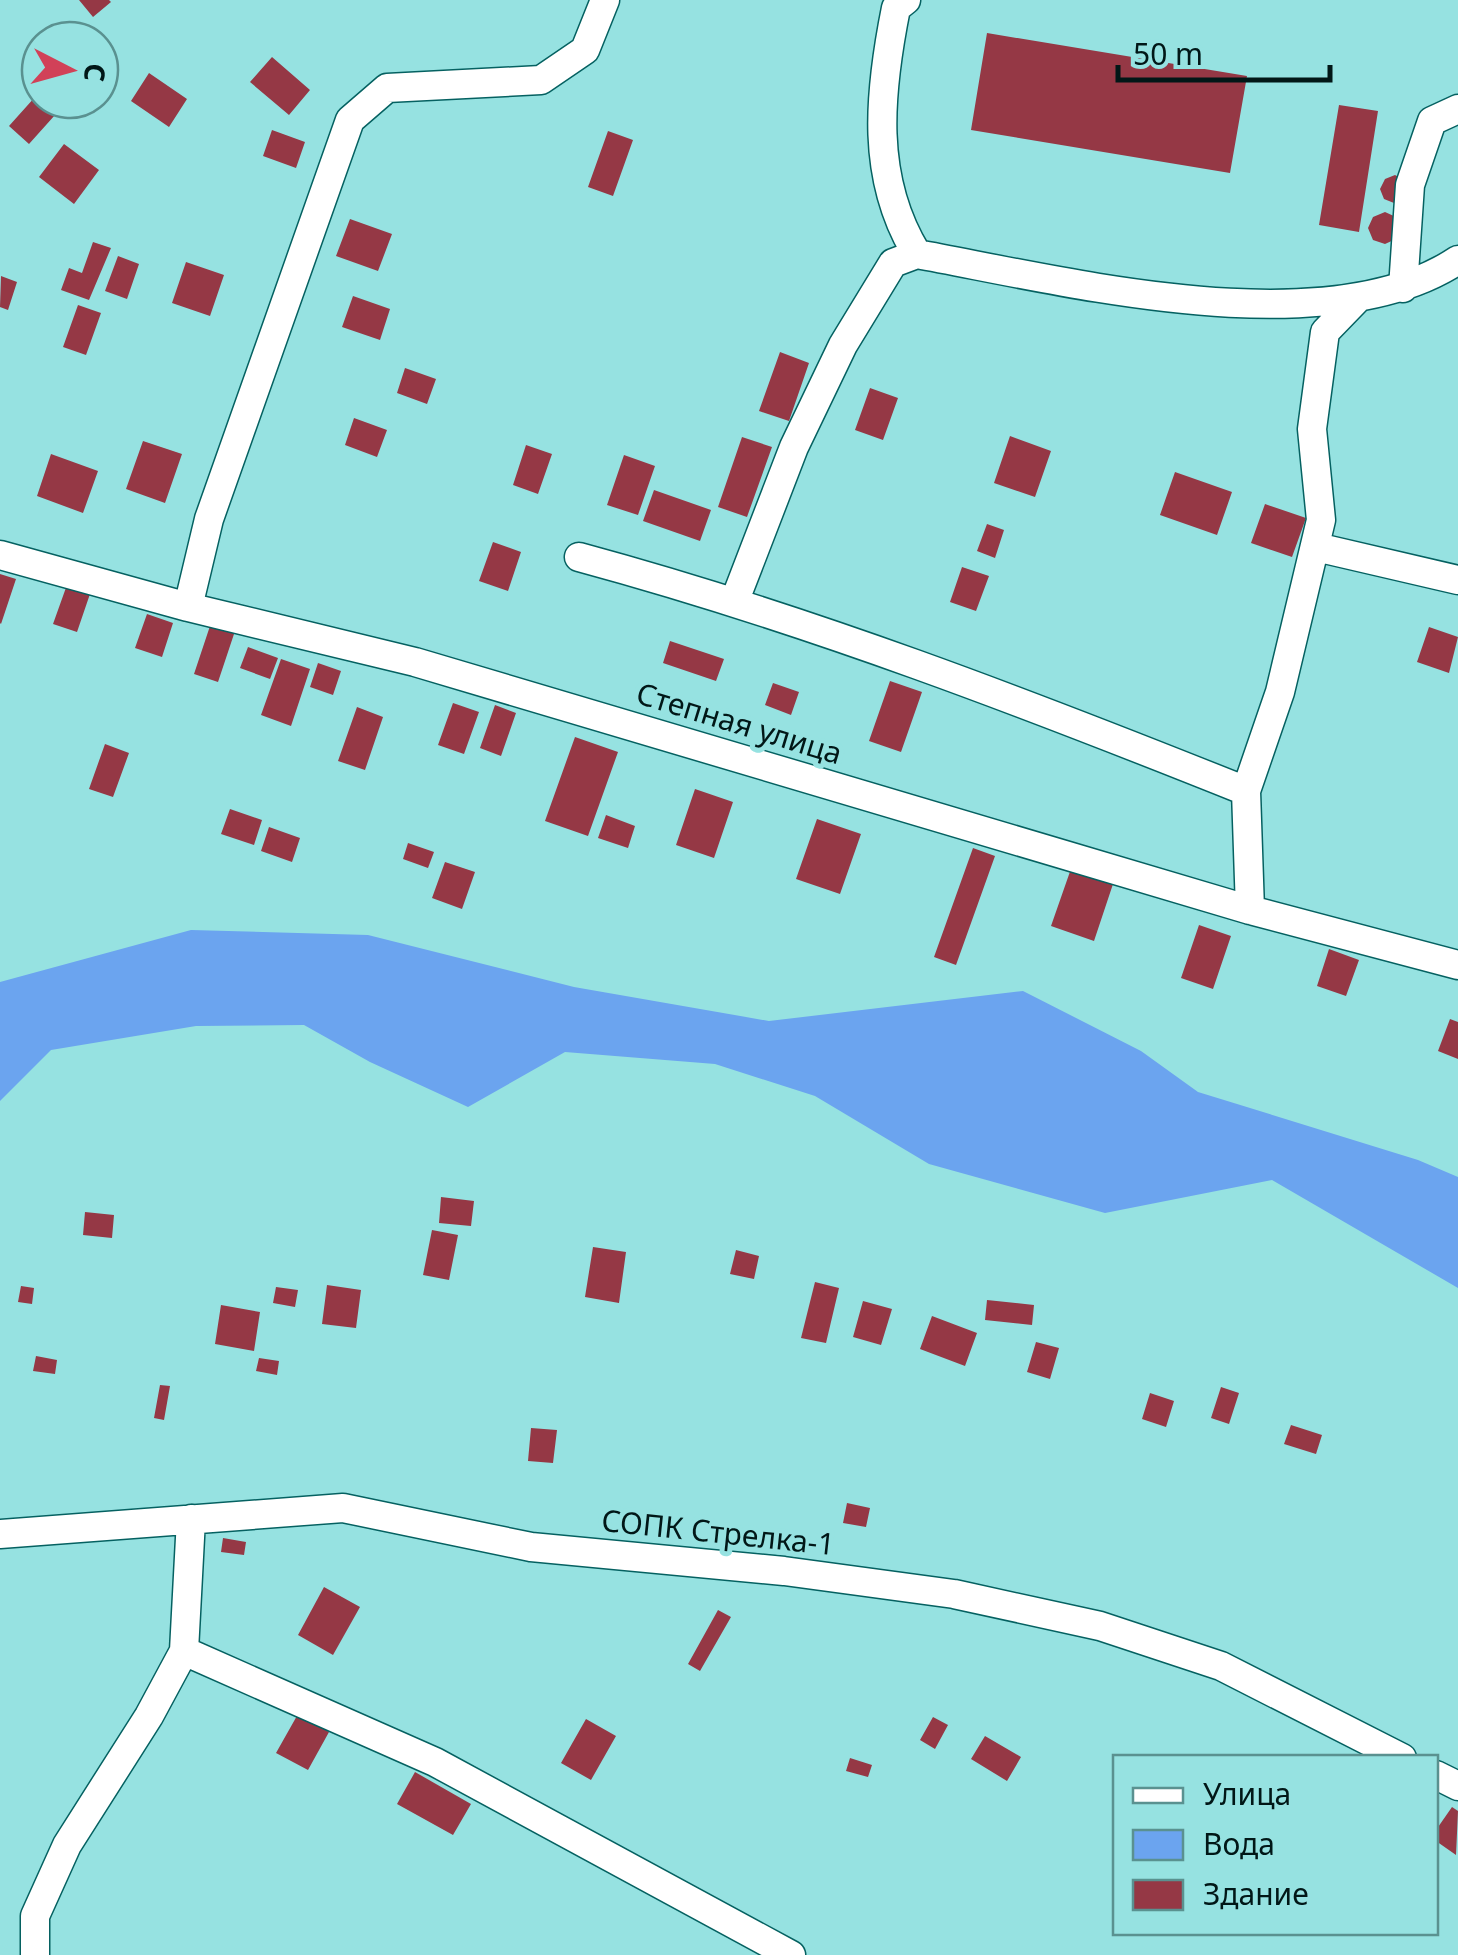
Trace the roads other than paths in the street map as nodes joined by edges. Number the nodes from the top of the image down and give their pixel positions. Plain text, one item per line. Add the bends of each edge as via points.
1 (605, 0) edge
2 (906, 0) edge
3 (1458, 109) edge
4 (917, 254) junction
5 (1458, 260) edge
6 (1403, 288) junction
7 (1357, 299) junction
8 (1316, 547) junction
9 (0, 555) edge
10 (579, 557) dead end
11 (1458, 580) edge
12 (736, 600) junction
13 (188, 608) junction
14 (1246, 791) junction
15 (1250, 910) junction
16 (1458, 964) edge
17 (191, 1519) junction
18 (0, 1534) edge
19 (184, 1651) junction
20 (1396, 1755) edge
21 (35, 1955) edge
22 (791, 1955) edge

1 - 13 street via 585,50 541,80 387,88 350,120 209,519
2 - 4 street via 896,8 880,112 885,178 899,226
3 - 6 street via 1432,120 1410,186
4 - 7 street via 1152,297
4 - 12 street via 893,263 843,345 794,447
5 - 6 street
6 - 7 street
7 - 8 street via 1324,332 1312,429 1321,501
8 - 11 street
8 - 14 street via 1280,692
9 - 13 street, Степная улица
10 - 12 street
12 - 14 street via 976,683
13 - 15 street, Степная улица via 415,662
14 - 15 street
15 - 16 street, Степная улица
17 - 18 street, СОПК Стрелка-1
17 - 19 street
17 - 20 street, СОПК Стрелка-1 via 343,1508 531,1547 784,1570 954,1594 1100,1626 1221,1666
19 - 21 street via 67,1845 35,1916
19 - 22 street via 435,1762

